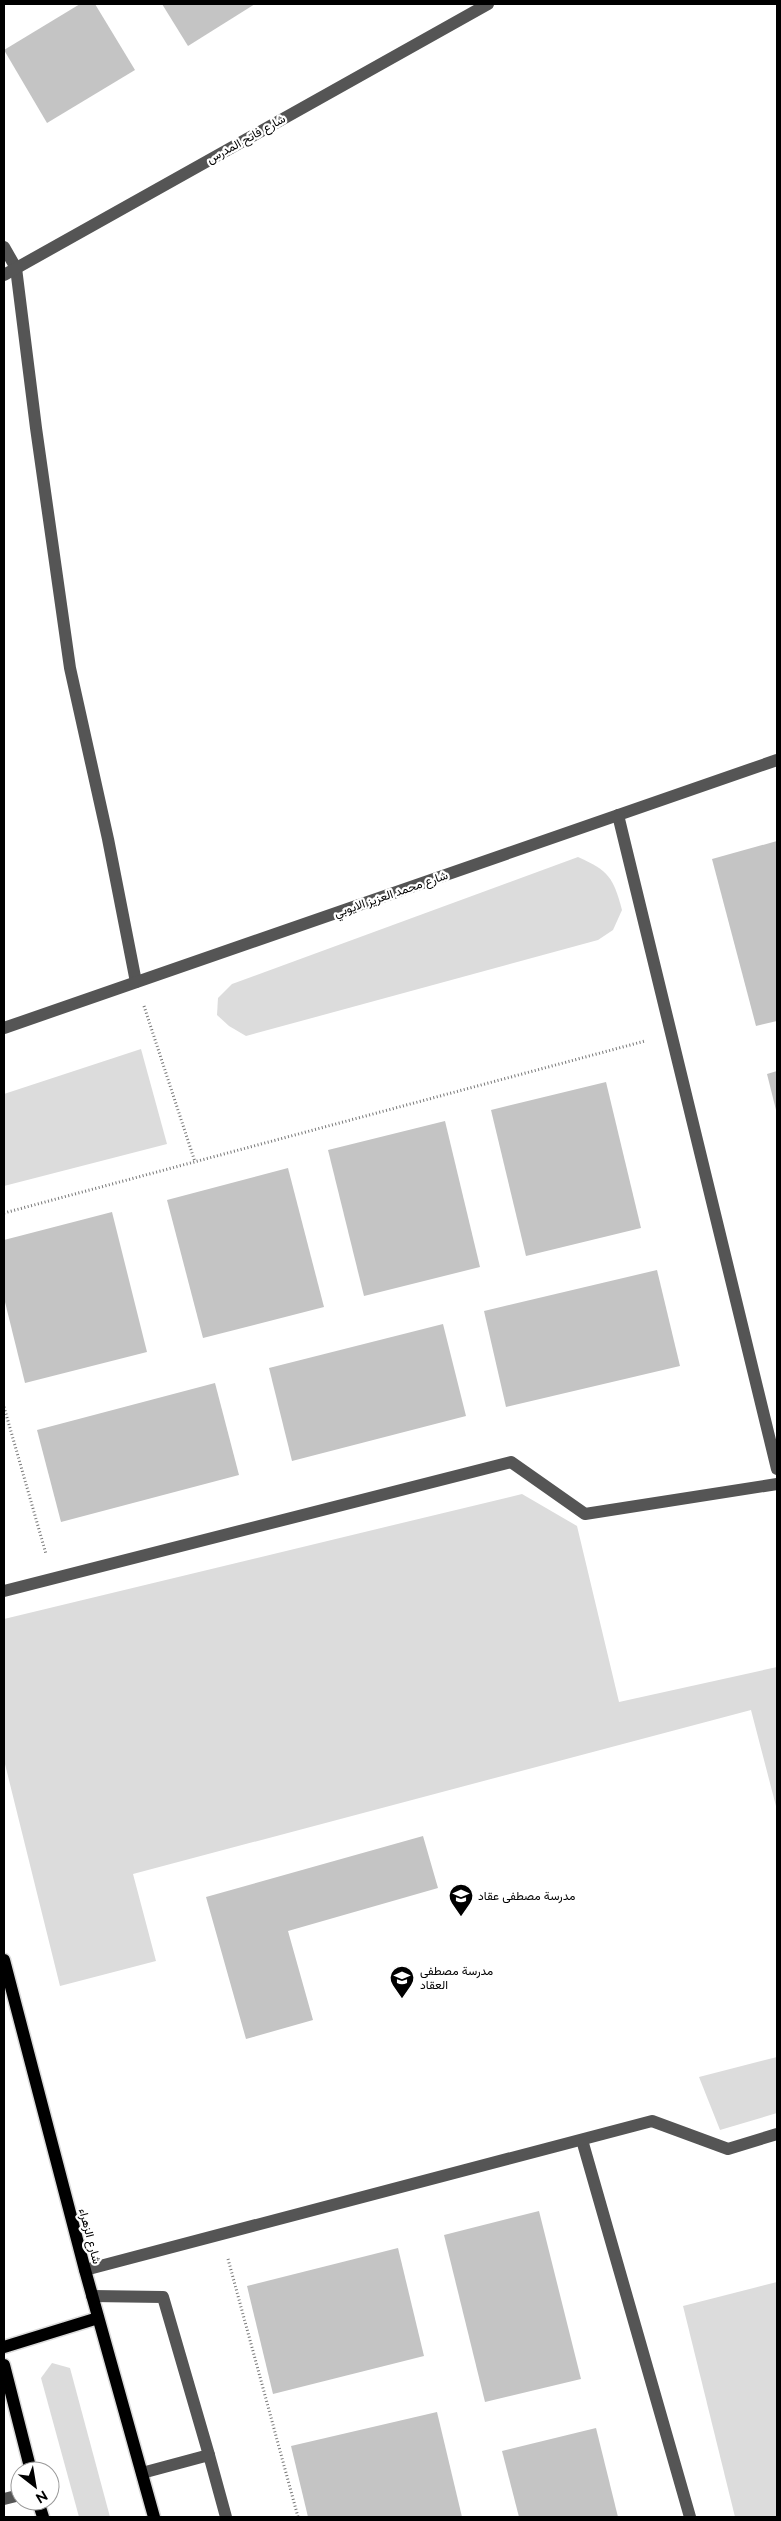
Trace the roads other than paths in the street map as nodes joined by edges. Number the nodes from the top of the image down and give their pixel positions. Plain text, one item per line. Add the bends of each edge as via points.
1 (488, 4) edge
2 (4, 247) edge
3 (16, 268) junction
4 (4, 275) edge
5 (777, 760) edge
6 (618, 815) junction
7 (136, 982) junction
8 (4, 1028) edge
9 (777, 1469) edge
10 (777, 1484) edge
11 (4, 1592) edge
12 (4, 1960) edge
13 (777, 2134) edge
14 (582, 2140) junction
15 (85, 2270) junction
16 (92, 2296) junction
17 (98, 2318) junction
18 (4, 2347) edge
19 (4, 2365) edge
20 (209, 2455) junction
21 (28, 2461) edge
22 (142, 2473) junction
23 (154, 2517) edge
24 (226, 2517) edge
25 (690, 2517) edge

1 - 3 street, شارع فاتح المدرس
2 - 3 street
3 - 4 street, شارع فاتح المدرس
3 - 7 street via 70,668
5 - 6 street, شارع محمد العزيز الايوبي
6 - 7 street, شارع محمد العزيز الايوبي
6 - 9 street
7 - 8 street, شارع محمد العزيز الايوبي
10 - 11 street via 585,1514 512,1462
12 - 15 main road, شارع الزهراء
13 - 14 street via 728,2148 652,2121
14 - 15 street
14 - 25 street
15 - 16 main road, شارع الزهراء
16 - 17 main road, شارع الزهراء
16 - 20 street via 163,2297
17 - 18 main road
17 - 22 main road, شارع الزهراء
19 - 21 main road
20 - 22 street
20 - 24 street
22 - 23 main road, شارع الزهراء

